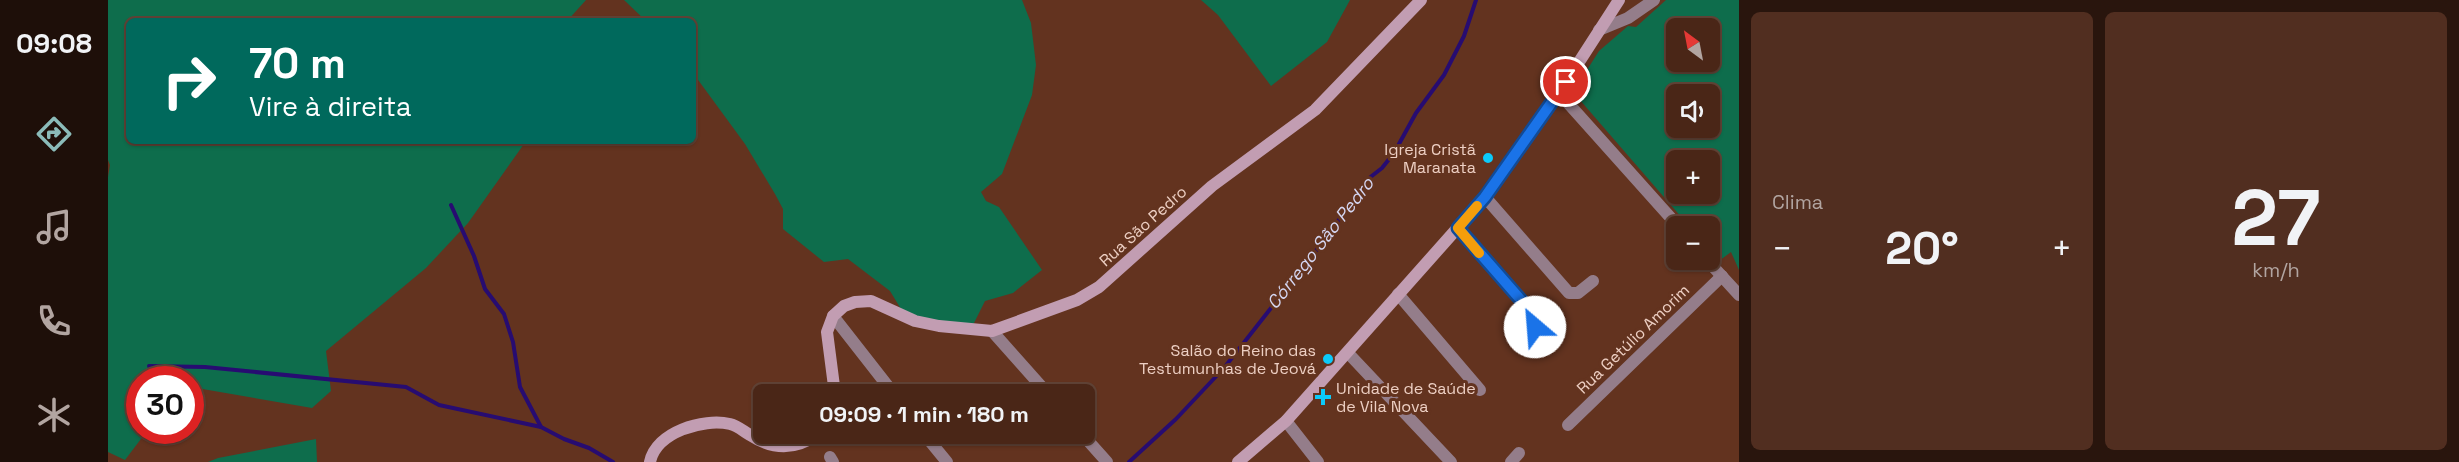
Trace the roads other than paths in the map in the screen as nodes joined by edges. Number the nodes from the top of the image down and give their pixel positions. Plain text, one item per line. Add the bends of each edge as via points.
1 (1421, 0) edge
2 (1618, 0) edge
3 (1654, 0) edge
4 (1599, 30) junction
5 (1559, 93) junction
6 (1485, 197) junction
7 (1669, 216) edge
8 (1458, 228) junction
9 (1716, 270) edge
10 (1722, 276) junction
11 (1593, 281) dead end
12 (1398, 294) junction
13 (1739, 295) edge
14 (833, 316) junction
15 (992, 331) junction
16 (1520, 344) dead end
17 (1348, 353) junction
18 (835, 384) edge
19 (886, 384) edge
20 (1039, 384) edge
21 (1480, 390) dead end
22 (1286, 421) junction
23 (1568, 425) dead end
24 (753, 436) edge
25 (768, 444) edge
26 (798, 444) edge
27 (932, 444) edge
28 (1092, 444) edge
29 (650, 462) edge
30 (946, 462) edge
31 (1107, 462) edge
32 (1238, 462) edge
33 (1318, 462) edge
34 (1451, 462) edge

1 - 15 street, Rua São Pedro via 1315,110 1212,186 1099,287 1077,300
2 - 4 street
3 - 4 street via 1628,18
4 - 5 street
5 - 6 street
5 - 7 street
6 - 8 street
6 - 11 street via 1569,293 1578,293
8 - 12 street
8 - 16 street via 1534,315 1535,327
9 - 10 street
10 - 13 street
10 - 23 street, Rua Getúlio Amorim
12 - 17 street
12 - 21 street
14 - 15 street, Rua São Pedro via 849,303 871,301 915,321
14 - 18 street via 827,332
14 - 19 street
15 - 20 street
17 - 22 street
17 - 34 street
22 - 32 street
22 - 33 street
24 - 29 street via 731,424 674,432 654,450
25 - 26 street
27 - 30 street
28 - 31 street

